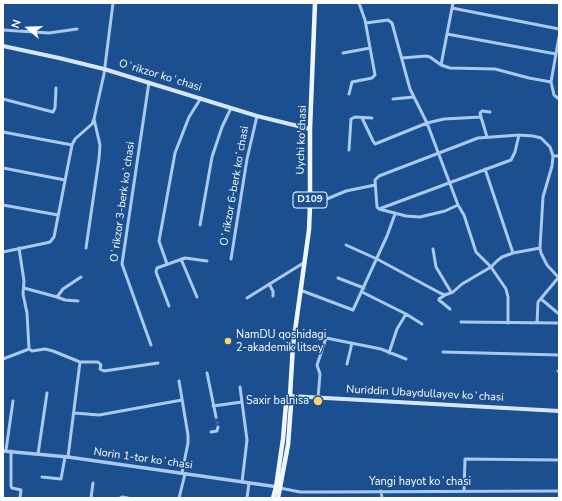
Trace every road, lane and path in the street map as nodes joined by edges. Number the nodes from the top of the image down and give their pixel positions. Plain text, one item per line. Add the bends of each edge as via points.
1 (113, 3) edge
2 (315, 3) edge
3 (358, 3) edge
4 (454, 3) edge
5 (452, 8) junction
6 (366, 23) junction
7 (77, 29) dead end
8 (559, 29) edge
9 (3, 30) edge
10 (447, 34) junction
11 (559, 37) edge
12 (3, 46) edge
13 (370, 48) junction
14 (343, 53) dead end
15 (556, 54) junction
16 (402, 58) junction
17 (441, 65) junction
18 (104, 69) junction
19 (149, 82) junction
20 (551, 82) junction
21 (56, 88) dead end
22 (349, 94) dead end
23 (414, 97) junction
24 (202, 98) junction
25 (3, 99) edge
26 (393, 99) dead end
27 (559, 99) edge
28 (231, 108) junction
29 (490, 112) dead end
30 (257, 116) junction
31 (481, 117) junction
32 (362, 118) junction
33 (372, 118) dead end
34 (94, 119) junction
35 (427, 123) junction
36 (310, 129) junction
37 (3, 132) edge
38 (518, 135) junction
39 (487, 137) junction
40 (72, 145) junction
41 (349, 150) dead end
42 (439, 153) junction
43 (553, 156) junction
44 (559, 156) edge
45 (3, 168) edge
46 (485, 169) junction
47 (65, 180) junction
48 (450, 182) junction
49 (375, 185) junction
50 (3, 205) edge
51 (458, 205) junction
52 (310, 206) junction
53 (379, 209) junction
54 (395, 214) junction
55 (58, 215) junction
56 (200, 224) dead end
57 (346, 246) dead end
58 (19, 248) junction
59 (86, 248) dead end
60 (540, 248) junction
61 (433, 249) dead end
62 (3, 252) edge
63 (513, 253) junction
64 (182, 259) junction
65 (231, 259) dead end
66 (377, 259) junction
67 (207, 261) dead end
68 (305, 262) junction
69 (166, 264) junction
70 (491, 267) junction
71 (81, 277) dead end
72 (338, 278) dead end
73 (559, 278) edge
74 (269, 284) junction
75 (24, 288) junction
76 (300, 290) junction
77 (363, 290) junction
78 (451, 292) junction
79 (445, 294) junction
80 (273, 296) dead end
81 (57, 297) junction
82 (197, 297) dead end
83 (247, 298) dead end
84 (541, 298) junction
85 (78, 301) dead end
86 (169, 306) dead end
87 (450, 309) dead end
88 (406, 314) junction
89 (559, 314) edge
90 (461, 322) dead end
91 (508, 323) junction
92 (536, 323) junction
93 (559, 323) edge
94 (422, 324) dead end
95 (352, 343) junction
96 (151, 345) dead end
97 (29, 350) junction
98 (443, 352) dead end
99 (389, 353) junction
100 (559, 355) edge
101 (3, 359) edge
102 (406, 359) dead end
103 (80, 362) junction
104 (158, 363) dead end
105 (347, 364) dead end
106 (207, 374) dead end
107 (179, 381) dead end
108 (240, 387) dead end
109 (47, 393) dead end
110 (290, 396) junction
111 (318, 398) junction
112 (182, 400) junction
113 (13, 401) dead end
114 (242, 402) junction
115 (213, 406) junction
116 (559, 411) edge
117 (75, 413) junction
118 (216, 417) tunnel mouth
119 (218, 427) dead end
120 (211, 432) dead end
121 (4, 451) edge
122 (11, 451) junction
123 (38, 454) junction
124 (67, 457) junction
125 (559, 460) edge
126 (184, 474) junction
127 (42, 477) dead end
128 (242, 482) junction
129 (249, 483) junction
130 (92, 484) dead end
131 (278, 488) junction
132 (381, 491) junction
133 (464, 491) junction
134 (559, 491) edge
135 (20, 498) edge
136 (91, 498) edge
137 (120, 498) edge
138 (128, 498) edge
139 (179, 498) edge
140 (247, 498) edge
141 (273, 498) edge
142 (278, 498) edge
143 (382, 498) edge

1 - 18 street
2 - 36 main road, Uychi ko'chasi / D109
3 - 6 street
4 - 5 street
5 - 8 street
5 - 10 street
6 - 13 street
6 - 16 street via 388,20 392,22
7 - 9 street via 49,33
10 - 15 street
10 - 17 street
11 - 15 street
12 - 18 main road, Oʻrikzor koʻchasi
13 - 14 street
13 - 22 street via 375,75 352,82
15 - 20 street
16 - 17 street via 426,56
16 - 23 street
17 - 20 street via 452,69 494,69
18 - 19 main road, Oʻrikzor koʻchasi
18 - 34 street
19 - 24 main road, Oʻrikzor koʻchasi
19 - 96 street, Oʻrikzor 3-berk koʻchasi via 122,264
20 - 27 street via 554,95
21 - 25 street via 53,112
23 - 26 street
23 - 35 street
24 - 28 main road, Oʻrikzor koʻchasi
24 - 69 street via 189,117 175,153 159,241
28 - 30 main road, Oʻrikzor koʻchasi
28 - 56 street via 212,157
29 - 31 street via 482,111
30 - 36 main road, Oʻrikzor koʻchasi
30 - 65 street, Oʻrikzor 6-berk koʻchasi via 247,159
31 - 35 street via 444,119
31 - 39 street
32 - 33 street
32 - 35 street via 375,144
32 - 41 street via 351,119
34 - 40 street
34 - 59 street via 100,145 100,159
35 - 42 street
36 - 52 main road, Uychi ko'chasi / D109
37 - 40 street
38 - 39 street
38 - 43 street via 541,138 550,147
38 - 46 street via 514,157
39 - 42 street
40 - 47 street
42 - 48 street
42 - 49 street via 379,176 375,179
43 - 44 street
43 - 60 street via 543,197
45 - 47 street
46 - 48 street
46 - 63 street
47 - 55 street
48 - 51 street
48 - 53 street
49 - 52 street via 346,191
49 - 53 street via 376,204
50 - 55 street
51 - 54 street via 420,217
51 - 70 street via 464,215 476,252
52 - 68 main road, Uychi ko'chasi / D109
53 - 54 street
54 - 66 street
55 - 58 street via 54,237 50,242
57 - 66 street
58 - 62 street
58 - 75 street
60 - 63 street
60 - 73 street via 547,265
61 - 78 street via 436,266
63 - 70 street
64 - 67 street
64 - 69 street
64 - 82 street
66 - 77 street
66 - 79 street
68 - 74 street
68 - 76 main road, Uychi ko'chasi / D109
69 - 86 street via 156,270
70 - 78 street
70 - 91 street via 507,293
71 - 81 street via 63,289
72 - 77 street
73 - 84 street
74 - 80 street
74 - 83 street
75 - 81 street
75 - 97 street
76 - 77 street via 352,310
76 - 110 main road, Uychi ko'chasi / D109
77 - 88 street
78 - 79 street
79 - 87 street via 438,300
81 - 85 street
84 - 89 street
84 - 92 street via 537,304
88 - 94 street
88 - 99 street via 397,329
90 - 91 street
91 - 92 street
92 - 93 street
95 - 99 street
95 - 105 street
95 - 111 street via 325,339 317,365 320,374
97 - 101 street
97 - 103 street via 53,350
98 - 100 street
99 - 102 street
103 - 104 street via 98,362 101,365 100,369 106,371
103 - 117 street
106 - 115 street
107 - 112 street
108 - 114 street
109 - 123 street
110 - 111 main road, Nuriddin Ubaydullayev koʻchasi
110 - 131 main road, Uychi ko'chasi / D109 via 288,445
111 - 116 main road, Nuriddin Ubaydullayev koʻchasi
112 - 117 street via 99,415
112 - 126 street via 188,439
113 - 121 street
114 - 115 street
114 - 128 street via 248,440
115 - 118 street
117 - 124 street
119 - 120 street via 217,431
121 - 122 street, Norin 1-tor koʻchasi
122 - 123 street, Norin 1-tor koʻchasi
122 - 135 street via 11,486 21,490
123 - 124 street, Norin 1-tor koʻchasi
124 - 126 street, Norin 1-tor koʻchasi
124 - 127 street via 61,479
125 - 133 street via 465,459
126 - 128 street, Norin 1-tor koʻchasi
126 - 139 street
128 - 129 street, Norin 1-tor koʻchasi
129 - 131 street, Norin 1-tor koʻchasi
129 - 140 street
130 - 136 street
131 - 132 street, Yangi hayot koʻchasi via 300,492
131 - 141 main road, Uychi ko'chasi / D109
131 - 142 main road, Uychi ko'chasi / D109
132 - 133 street, Yangi hayot koʻchasi
132 - 143 street
133 - 134 street, Yangi hayot koʻchasi
137 - 138 street

